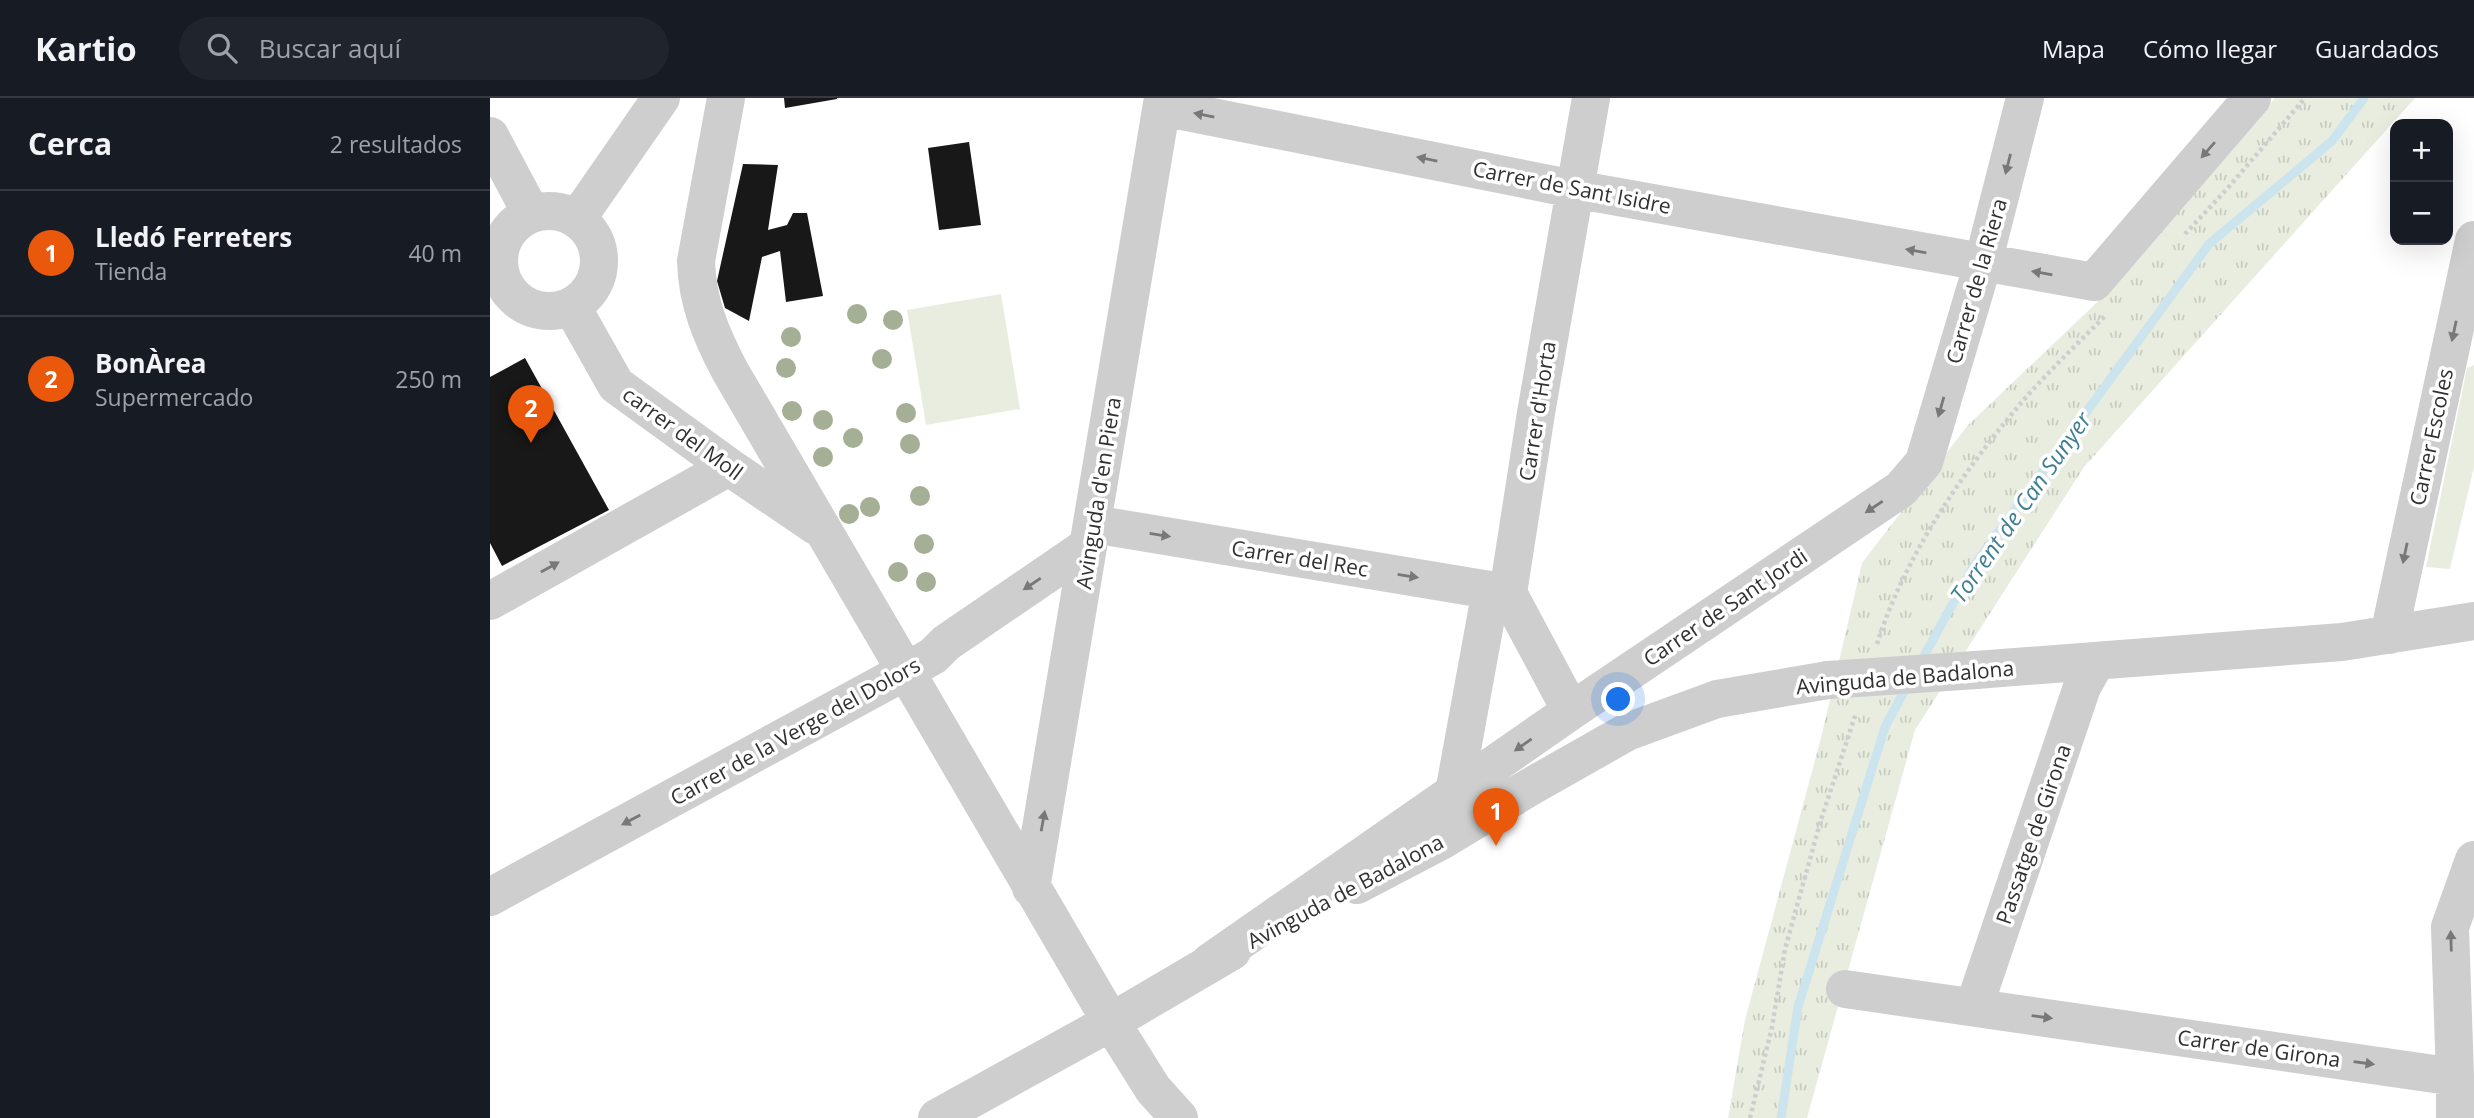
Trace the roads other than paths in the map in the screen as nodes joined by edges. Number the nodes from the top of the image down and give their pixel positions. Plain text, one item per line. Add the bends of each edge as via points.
1 (661, 98) edge
2 (726, 98) edge
3 (1591, 98) edge
4 (2025, 98) edge
5 (2252, 98) edge
6 (1163, 102) edge
7 (490, 135) edge
8 (1574, 189) junction
9 (531, 213) junction
10 (577, 219) junction
11 (2474, 240) edge
12 (1983, 263) junction
13 (498, 292) edge
14 (572, 307) junction
15 (1924, 462) joint
16 (729, 467) junction
17 (824, 531) junction
18 (1090, 535) junction
19 (1500, 591) junction
20 (490, 601) edge
21 (2474, 621) edge
22 (2389, 635) junction
23 (2096, 662) junction
24 (906, 671) junction
25 (1571, 711) junction
26 (1454, 793) junction
27 (2474, 860) edge
28 (1031, 888) junction
29 (490, 897) edge
30 (1210, 962) junction
31 (1845, 989) dead end
32 (1974, 1007) junction
33 (1111, 1022) junction
34 (2455, 1077) junction
35 (937, 1118) edge
36 (1180, 1118) edge
37 (2455, 1118) edge

1 - 10 street
2 - 17 street via 696,261 696,283 710,332 730,371
3 - 8 street, Carrer d'Horta
4 -> 12 street, Carrer de la Riera
5 -> 12 street, Carrer de Sant Isidre via 2094,282
8 -> 6 street, Carrer de Sant Isidre
6 - 18 street, Avinguda d'en Piera
7 - 9 street
12 -> 8 street, Carrer de Sant Isidre
8 - 19 street, Carrer d'Horta
9 - 10 street via 559,211
9 - 13 street via 514,224 503,242
10 - 14 street via 593,235 599,263 593,285
11 -> 22 street, Carrer Escoles
12 -> 15 street, Carrer de la Riera
13 - 14 street via 534,309
14 - 16 street, carrer del Moll via 616,385
15 -> 25 street, Carrer de Sant Jordi via 1901,489
16 - 17 street, carrer del Moll
20 -> 16 street
17 - 24 street
18 -> 19 street, Carrer del Rec
18 -> 24 street, Carrer de la Verge del Dolors via 933,656
28 -> 18 street, Avinguda d'en Piera
19 - 25 street
19 - 26 street, Carrer d'Horta
21 - 22 street, Avinguda de Badalona
22 - 23 street, Avinguda de Badalona
23 - 30 street, Avinguda de Badalona, bridge via 1828,680 1717,699 1627,732 1441,841
23 - 32 street, Passatge de Girona via 2082,687
24 - 28 street
24 -> 29 street, Carrer de la Verge del Dolors
25 -> 26 street, Carrer de Sant Jordi
26 - 30 street, Carrer de Sant Jordi
34 -> 27 street via 2450,927
28 - 33 street
30 - 33 street, Avinguda de Badalona
31 - 32 street, Carrer de Girona
32 -> 34 street, Carrer de Girona
33 - 35 street, Avinguda de Badalona
33 - 36 street via 1153,1089
34 - 37 street

